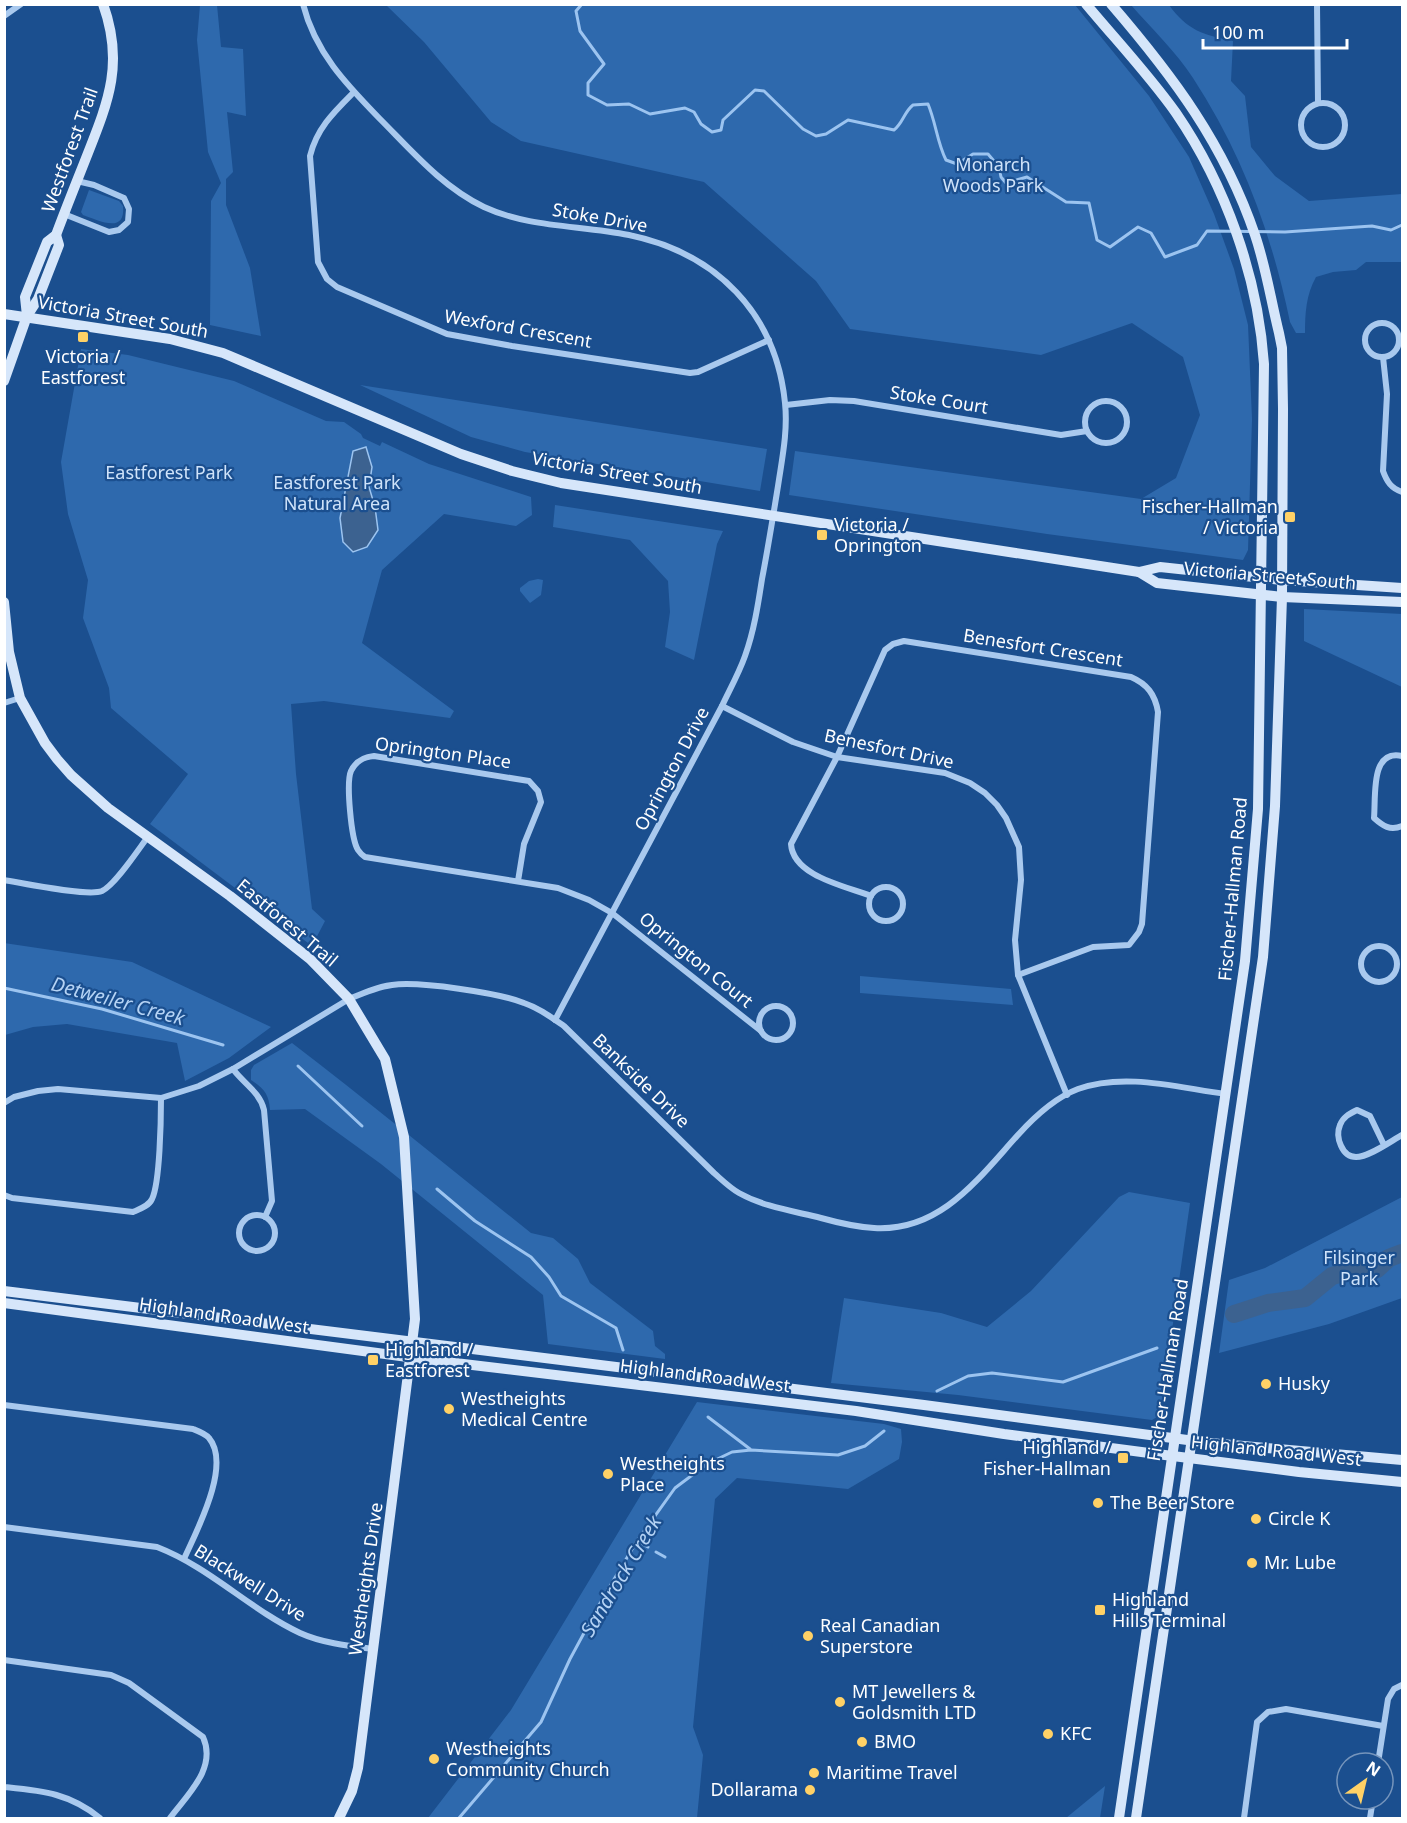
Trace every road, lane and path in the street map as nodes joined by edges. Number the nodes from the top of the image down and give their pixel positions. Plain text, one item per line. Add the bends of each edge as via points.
1 (21, 4) edge
2 (103, 4) edge
3 (303, 4) edge
4 (1086, 4) edge
5 (1111, 4) edge
6 (1317, 4) edge
7 (4, 16) edge
8 (354, 92) junction
9 (1318, 103) junction
10 (77, 181) junction
11 (64, 214) junction
12 (4, 314) edge
13 (27, 316) junction
14 (769, 340) junction
15 (1383, 357) junction
16 (4, 381) edge
17 (786, 405) junction
18 (1087, 431) junction
19 (1402, 492) edge
20 (774, 516) junction
21 (1139, 572) junction
22 (1262, 578) junction
23 (1282, 580) junction
24 (1402, 588) edge
25 (1262, 594) junction
26 (1282, 597) junction
27 (4, 602) edge
28 (1402, 602) edge
29 (20, 698) junction
30 (4, 703) edge
31 (722, 706) junction
32 (1402, 756) edge
33 (837, 757) junction
34 (1402, 826) edge
35 (147, 837) junction
36 (4, 880) edge
37 (518, 881) junction
38 (871, 896) junction
39 (612, 913) junction
40 (1399, 967) edge
41 (1018, 975) junction
42 (349, 999) junction
43 (555, 1020) junction
44 (761, 1031) junction
45 (233, 1069) junction
46 (1226, 1094) junction
47 (1067, 1095) junction
48 (161, 1098) junction
49 (4, 1103) edge
50 (1402, 1135) edge
51 (1384, 1145) junction
52 (4, 1194) edge
53 (265, 1217) junction
54 (4, 1292) edge
55 (4, 1303) edge
56 (412, 1341) junction
57 (410, 1358) junction
58 (4, 1406) edge
59 (1174, 1438) junction
60 (1192, 1440) junction
61 (1172, 1456) junction
62 (1189, 1458) junction
63 (1402, 1460) edge
64 (1402, 1482) edge
65 (4, 1527) edge
66 (184, 1559) junction
67 (373, 1649) junction
68 (4, 1660) edge
69 (1402, 1685) edge
70 (1383, 1726) junction
71 (1380, 1751) edge
72 (4, 1787) edge
73 (100, 1818) edge
74 (170, 1818) edge
75 (339, 1818) edge
76 (1119, 1818) edge
77 (1136, 1818) edge
78 (1244, 1818) edge

1 - 7 street
2 - 10 main road, Westforest Trail via 114,53 112,77 108,103
3 - 8 street, Stoke Drive via 318,46
4 - 22 main road, Fischer-Hallman Road via 1177,115 1224,202 1245,261 1264,364
5 - 23 main road, Fischer-Hallman Road via 1172,79 1213,141 1242,200 1262,260 1282,348
6 - 9 street
8 - 14 street, Stoke Drive via 428,167 484,207 524,220 629,235 683,252 729,284 746,302
8 - 14 street, Wexford Crescent via 322,124 310,156 318,262 327,279 337,287 447,334 690,373
9 - 9 street via 1303,115 1301,129 1313,145 1329,146 1343,134 1344,119 1333,105
10 - 11 main road, Westforest Trail
10 - 11 street via 124,198 129,209 128,222 109,232
11 - 13 main road, Westforest Trail via 56,236 58,245 38,299
12 - 13 main road, Victoria Street South
13 - 16 main road
13 - 20 main road, Victoria Street South via 170,339 223,352 461,454 512,471 561,483
14 - 17 street, Stoke Drive via 780,368
15 - 15 street via 1396,350 1399,336 1394,328 1381,323 1367,330 1364,341 1372,354
15 - 19 street via 1383,471 1393,489
17 - 18 street, Stoke Court via 854,401 1061,435
17 - 20 street, Stoke Drive
18 - 18 street, Stoke Court via 1101,442 1116,440 1127,422 1123,410 1109,401 1099,402 1087,412
20 - 21 main road, Victoria Street South
20 - 31 street, Oprington Drive via 754,626 745,657
21 - 22 main road, Victoria Street South via 1160,567
21 - 25 main road, Victoria Street South via 1157,583
22 - 23 main road, Victoria Street South
22 - 25 main road, Fischer-Hallman Road
23 - 24 main road, Victoria Street South
23 - 26 main road, Fischer-Hallman Road
25 - 26 main road, Victoria Street South
25 - 46 main road, Fischer-Hallman Road via 1258,809 1245,962
26 - 28 main road, Victoria Street South
26 - 60 main road, Fischer-Hallman Road via 1275,806 1263,957
27 - 29 main road, Eastforest Trail via 9,652
29 - 30 street
29 - 35 main road, Eastforest Trail via 45,743 64,767
31 - 33 street, Benesfort Drive via 793,742
31 - 39 street, Oprington Drive
32 - 34 street via 1393,754 1378,767 1374,818 1388,828
33 - 38 street, Benesfort Crescent via 794,837 791,850 804,869
33 - 41 street, Benesfort Drive via 945,773 970,783 997,805 1019,847 1021,880 1015,940
33 - 41 street, Benesfort Crescent via 885,650 904,641 1131,677 1151,691 1158,712 1140,932 1129,945 1092,947
35 - 36 street via 110,886 100,892
35 - 42 main road, Eastforest Trail via 310,959
37 - 37 street, Oprington Place via 524,844 541,802 538,790 529,780 374,756 366,757 350,772 354,834 358,850 365,857
37 - 39 street, Oprington Place via 558,888
38 - 38 street via 869,906 878,919 889,921 901,912 902,898 892,888 880,887
39 - 43 street, Oprington Drive
39 - 44 street, Oprington Court
40 - 40 street via 1394,954 1383,946 1367,950 1361,962 1365,974 1376,981 1387,979
41 - 47 street, Benesfort Drive
42 - 43 street, Bankside Drive via 392,985 418,984 523,1002
42 - 45 street, Bankside Drive
42 - 56 main road, Eastforest Trail via 385,1059 404,1137 415,1296
43 - 47 street, Bankside Drive via 737,1191 755,1201 853,1226 894,1228 947,1208 1031,1120
44 - 44 street, Oprington Court via 771,1039 786,1037 793,1025 790,1013 779,1005 765,1009 759,1017
45 - 48 street, Bankside Drive via 199,1086
45 - 53 street via 261,1100 264,1110 272,1201
46 - 47 street, Bankside Drive via 1129,1081 1079,1089
46 - 59 main road, Fischer-Hallman Road
48 - 49 street, Bankside Drive via 58,1089 14,1097
48 - 52 street via 154,1193 150,1203 141,1209 133,1212
50 - 51 street
51 - 51 street via 1370,1116 1357,1110 1339,1126 1343,1151 1353,1157
53 - 53 street via 249,1217 240,1226 241,1242 247,1248 260,1250 273,1241 274,1228
54 - 56 main road, Highland Road West
55 - 57 main road, Highland Road West
56 - 57 main road, Westheights Drive
56 - 59 main road, Highland Road West
57 - 61 main road, Highland Road West via 856,1411
57 - 67 main road, Westheights Drive
58 - 66 street via 193,1429 209,1437 217,1469 209,1501
59 - 60 main road, Highland Road West
59 - 61 main road, Fischer-Hallman Road
60 - 62 main road, Fischer-Hallman Road
60 - 63 main road, Highland Road West
61 - 62 main road, Highland Road West
61 - 76 main road, Fischer-Hallman Road
62 - 64 main road, Highland Road West
62 - 77 main road, Fischer-Hallman Road
65 - 66 street, Blackwell Drive via 157,1547
66 - 67 street, Blackwell Drive via 284,1625 317,1639
67 - 75 main road, Westheights Drive via 358,1768
68 - 74 street via 111,1675 129,1683 203,1737 208,1748 206,1767
69 - 70 street via 1388,1699
70 - 71 street
70 - 78 street via 1286,1709 1268,1712 1257,1722
72 - 73 street via 61,1795

